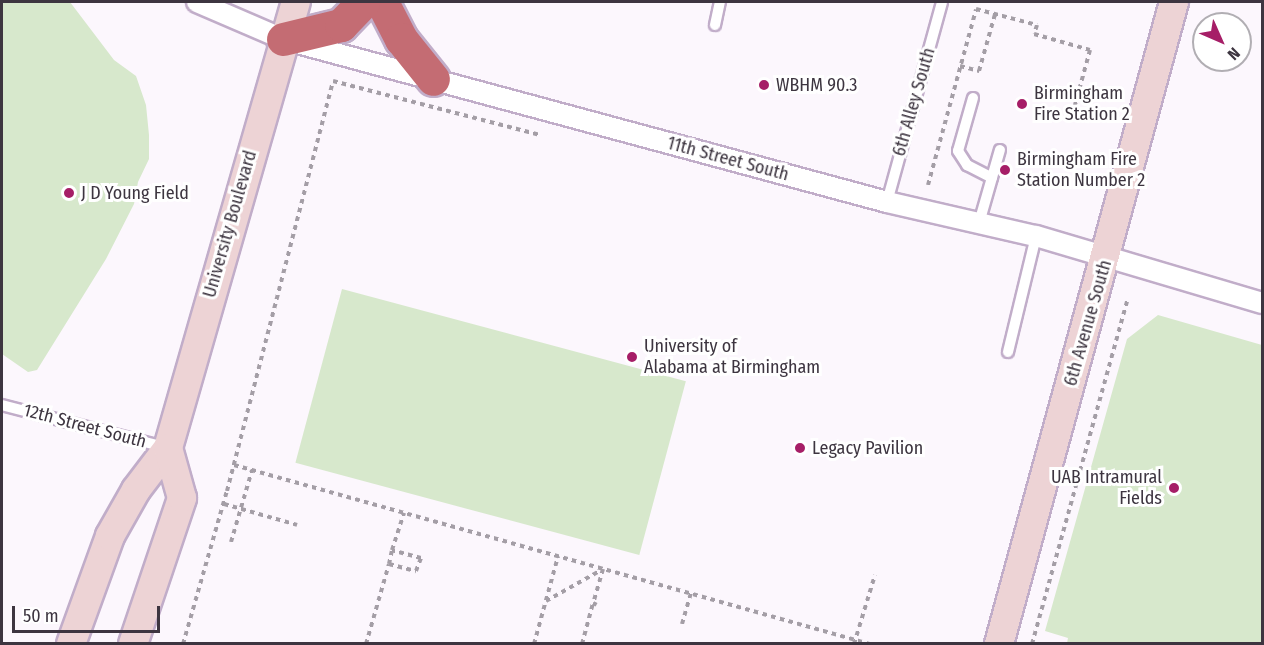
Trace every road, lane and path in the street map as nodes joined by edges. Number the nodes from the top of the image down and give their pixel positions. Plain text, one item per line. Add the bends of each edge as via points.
1 (197, 2) edge
2 (296, 2) edge
3 (363, 2) edge
4 (382, 2) edge
5 (720, 2) edge
6 (942, 2) edge
7 (1174, 2) edge
8 (995, 14) junction
9 (715, 25) dead end
10 (283, 39) junction
11 (960, 66) junction
12 (433, 79) junction
13 (973, 98) dead end
14 (1075, 105) dead end
15 (541, 135) dead end
16 (1000, 150) dead end
17 (992, 178) junction
18 (928, 185) dead end
19 (887, 202) junction
20 (979, 223) junction
21 (1036, 236) junction
22 (1107, 258) junction
23 (1128, 299) dead end
24 (1263, 303) edge
25 (1008, 352) dead end
26 (2, 405) edge
27 (168, 448) junction
28 (234, 465) junction
29 (252, 470) junction
30 (224, 504) junction
31 (240, 509) junction
32 (404, 513) junction
33 (297, 525) dead end
34 (231, 542) dead end
35 (392, 550) junction
36 (558, 556) junction
37 (389, 564) junction
38 (603, 568) junction
39 (875, 575) dead end
40 (691, 593) junction
41 (546, 602) junction
42 (682, 624) dead end
43 (855, 641) edge
44 (71, 644) edge
45 (133, 644) edge
46 (183, 644) edge
47 (366, 644) edge
48 (534, 644) edge
49 (582, 644) edge
50 (870, 644) edge
51 (999, 644) edge
52 (1032, 644) edge

1 - 10 street, 11th Street South
2 - 10 main road, University Boulevard
3 - 10 highway via 341,25
4 - 12 highway via 401,39
5 - 9 lane
6 - 19 lane, 6th Alley South
7 - 22 main road, 6th Avenue South
8 - 11 path via 976,9
8 - 11 path via 979,71
8 - 14 path via 1036,25 1034,34 1090,50
10 - 12 street, 11th Street South
10 - 27 main road, University Boulevard
11 - 18 path
12 - 19 street, 11th Street South
13 - 17 lane via 958,151 967,165
15 - 28 path via 333,81
16 - 17 lane
17 - 20 lane
19 - 20 street, 11th Street South
20 - 21 street, 11th Street South
21 - 22 street, 11th Street South
21 - 25 lane
22 - 24 street, 11th Street South
22 - 51 main road, 6th Avenue South
23 - 52 path
26 - 27 lane, 12th Street South
27 - 44 main road, University Boulevard via 136,490 110,536
27 - 45 main road via 182,498
28 - 29 path
28 - 30 path
29 - 31 path
29 - 32 path
30 - 31 path
30 - 46 path
31 - 33 path
31 - 34 path
32 - 35 path
32 - 36 path
35 - 37 path
35 - 37 path via 421,558 416,571
36 - 38 path
36 - 41 path
37 - 47 path
38 - 40 path
38 - 41 path
38 - 49 path
39 - 43 path
40 - 42 path
40 - 43 path
41 - 48 path
43 - 50 path

